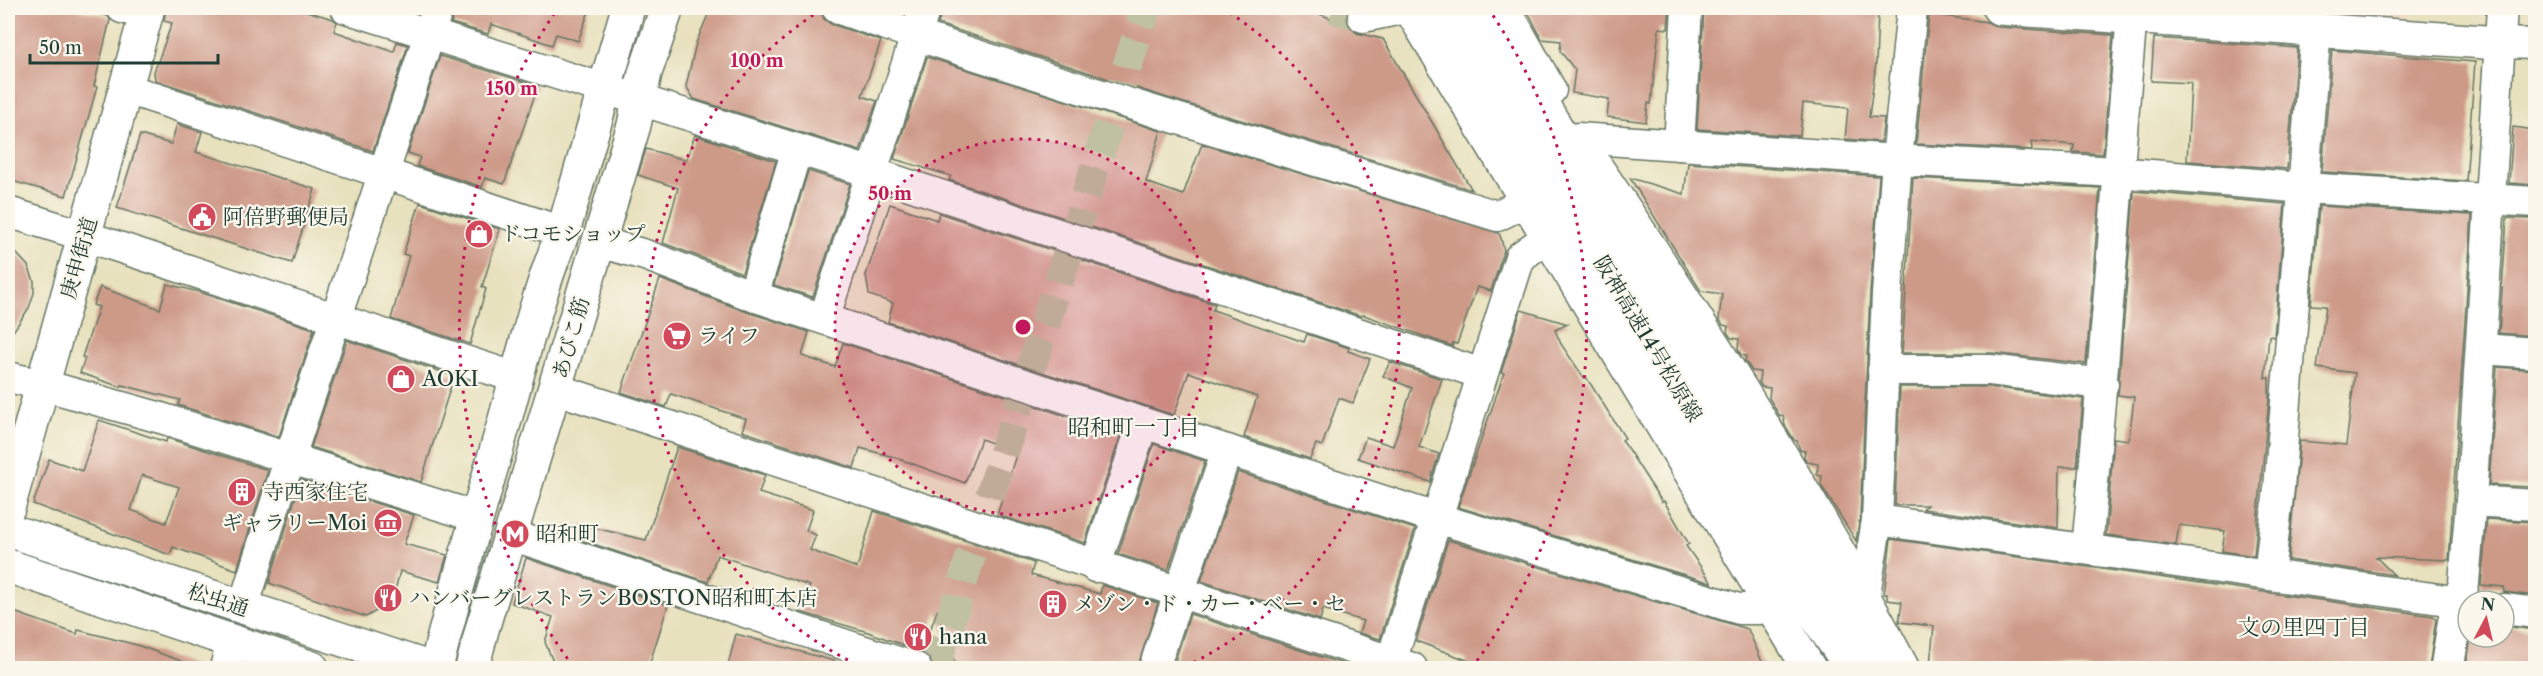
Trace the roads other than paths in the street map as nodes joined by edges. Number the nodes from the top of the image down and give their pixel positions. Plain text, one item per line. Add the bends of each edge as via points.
1 (346, 8) edge
2 (628, 8) edge
3 (667, 8) edge
4 (837, 8) edge
5 (1402, 8) edge
6 (1448, 8) edge
7 (1484, 8) edge
8 (1505, 8) edge
9 (1688, 8) edge
10 (1912, 8) edge
11 (1999, 8) edge
12 (2502, 8) edge
13 (139, 10) edge
14 (2132, 15) junction
15 (1363, 17) tunnel mouth
16 (434, 20) edge
17 (921, 21) edge
18 (2316, 29) junction
19 (2499, 43) junction
20 (2535, 45) edge
21 (605, 88) junction
22 (127, 89) junction
23 (639, 99) junction
24 (1578, 138) junction
25 (1679, 145) junction
26 (797, 149) junction
27 (1897, 160) junction
28 (870, 172) junction
29 (2118, 172) junction
30 (385, 174) junction
31 (2303, 188) junction
32 (2490, 199) junction
33 (2535, 202) edge
34 (1517, 206) junction
35 (8, 212) edge
36 (563, 232) junction
37 (85, 236) junction
38 (599, 242) junction
39 (1538, 244) junction
40 (753, 296) junction
41 (337, 319) junction
42 (824, 319) junction
43 (2482, 349) junction
44 (2535, 353) edge
45 (1883, 370) junction
46 (1482, 374) junction
47 (8, 377) edge
48 (517, 378) junction
49 (2103, 384) junction
50 (43, 385) junction
51 (556, 389) junction
52 (1143, 423) junction
53 (1227, 450) junction
54 (289, 460) junction
55 (2471, 501) junction
56 (2535, 505) edge
57 (8, 508) edge
58 (477, 517) junction
59 (1436, 518) junction
60 (1877, 520) junction
61 (8, 530) edge
62 (511, 535) junction
63 (2087, 548) junction
64 (8, 566) edge
65 (1095, 567) junction
66 (2269, 575) junction
67 (2464, 589) edge
68 (1178, 594) junction
69 (1865, 594) junction
70 (2456, 601) edge
71 (243, 608) junction
72 (1760, 609) junction
73 (2516, 611) edge
74 (2535, 613) edge
75 (2456, 631) edge
76 (228, 655) edge
77 (1397, 666) edge
78 (312, 669) edge
79 (429, 669) edge
80 (436, 669) edge
81 (472, 669) edge
82 (916, 669) edge
83 (1154, 669) edge
84 (1797, 669) edge
85 (1809, 669) edge
86 (1852, 669) edge
87 (1881, 669) edge
88 (1904, 669) edge
89 (2447, 669) edge

1 - 16 street
2 - 21 main road, あびこ筋
3 - 23 main road, あびこ筋
4 - 17 street
5 - 15 street
5 - 34 street
5 - 85 main road, 阪神高速14号松原線
6 - 86 main road, 阪神高速14号松原線 via 1801,593
7 - 87 main road
8 - 24 street
9 - 25 street
10 - 27 street
11 - 14 main road
12 - 19 street
13 - 22 main road, 庚申街道
14 - 18 main road
14 - 29 street
16 - 21 street
16 - 30 street
17 - 28 street
17 - 34 street via 1497,216
18 - 19 main road
18 - 31 street
19 - 20 street
19 - 32 street
21 - 23 street
21 - 36 main road, あびこ筋
22 - 30 street
22 - 37 main road, 庚申街道
23 - 26 street
23 - 38 main road, あびこ筋
24 - 25 street
24 - 69 street via 1687,299
25 - 27 street
26 - 28 street
26 - 40 street
27 - 29 street
27 - 45 street
28 - 42 street
28 - 46 street
29 - 31 street
29 - 49 street
30 - 36 street
30 - 41 street
31 - 32 street
31 - 66 street
32 - 33 street
32 - 43 street
34 - 39 street
35 - 37 street
36 - 48 main road, あびこ筋
37 - 41 street
37 - 50 main road, 庚申街道
38 - 40 street
38 - 51 main road, あびこ筋
39 - 46 street via 1521,257
39 - 72 street
40 - 42 street
41 - 48 street
41 - 54 street
42 - 52 street
43 - 44 street
43 - 55 street
45 - 49 street via 1990,370
45 - 60 street
46 - 59 street
47 - 50 street
48 - 58 main road, あびこ筋
49 - 63 street
50 - 54 street
50 - 57 main road, 庚申街道
51 - 62 main road, あびこ筋
51 - 65 street
52 - 53 street
52 - 65 street
53 - 59 street
53 - 68 street
54 - 58 street
54 - 71 street
55 - 56 street
55 - 67 street
58 - 80 main road, あびこ筋
59 - 72 street via 1739,609
59 - 77 street
60 - 63 street
60 - 69 street
61 - 71 main road, 松虫通
62 - 81 main road, あびこ筋
62 - 82 street
63 - 66 street
64 - 76 main road, 松虫通
65 - 68 street
66 - 70 street
68 - 77 street
68 - 83 street
69 - 88 street
71 - 79 main road, 松虫通
72 - 84 street
73 - 74 street
75 - 89 main road
76 - 78 main road, 松虫通

